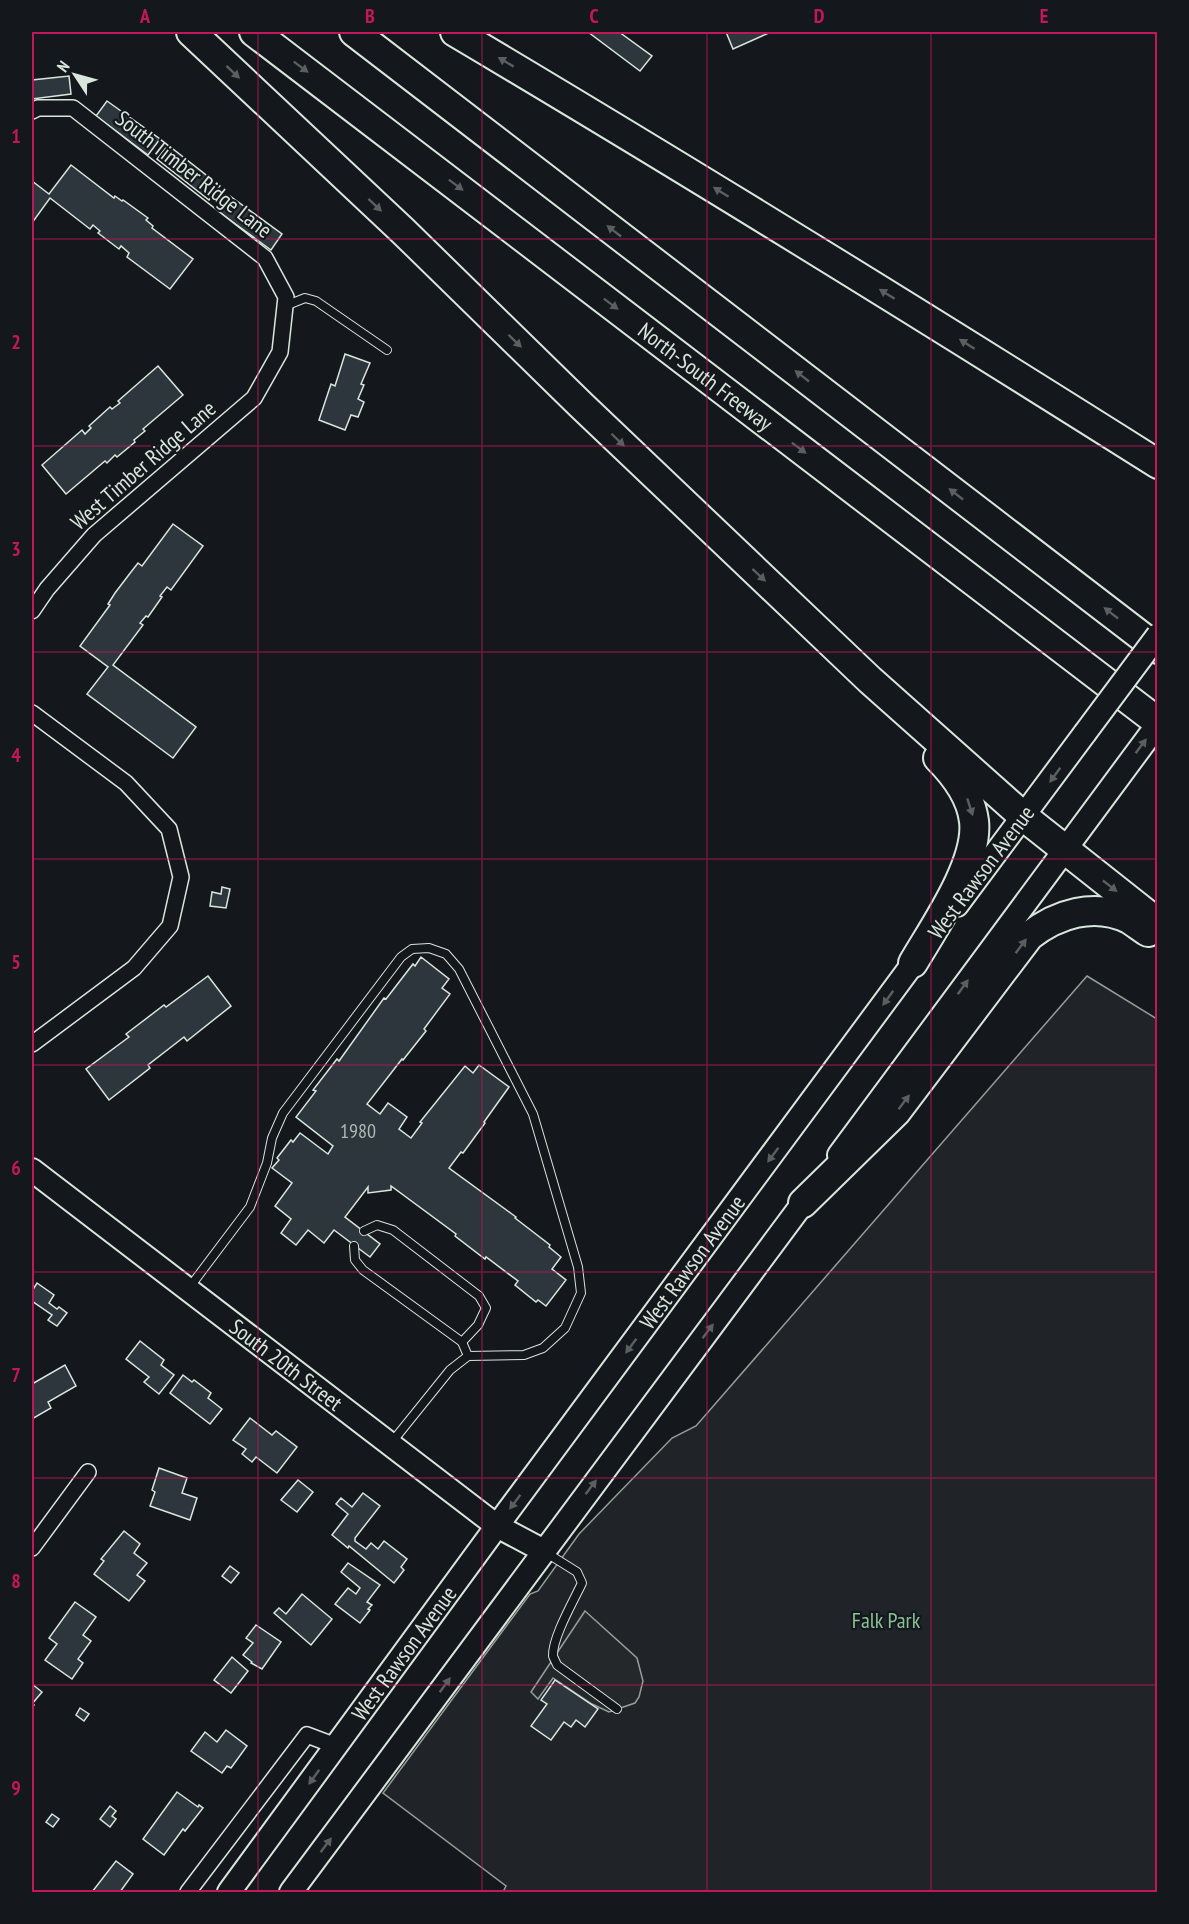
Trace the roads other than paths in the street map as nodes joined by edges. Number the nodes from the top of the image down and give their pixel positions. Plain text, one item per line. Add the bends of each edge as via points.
1 (191, 32) edge
2 (254, 32) edge
3 (354, 32) edge
4 (455, 32) edge
5 (32, 111) edge
6 (285, 306) junction
7 (387, 350) dead end
8 (280, 352) joint
9 (997, 362) junction
10 (1158, 442) edge
11 (1158, 464) edge
12 (32, 611) edge
13 (1158, 635) edge
14 (1158, 649) edge
15 (870, 680) junction
16 (32, 713) edge
17 (1158, 723) edge
18 (1024, 817) junction
19 (1063, 850) junction
20 (1158, 923) edge
21 (1158, 937) edge
22 (913, 963) junction
23 (32, 1044) edge
24 (32, 1170) edge
25 (803, 1203) junction
26 (364, 1232) dead end
27 (354, 1246) dead end
28 (188, 1289) junction
29 (462, 1342) junction
30 (468, 1356) junction
31 (390, 1444) junction
32 (88, 1472) dead end
33 (497, 1526) junction
34 (32, 1548) edge
35 (544, 1551) junction
36 (617, 1709) dead end
37 (336, 1746) junction
38 (188, 1893) edge
39 (229, 1893) edge
40 (291, 1893) edge

1 -> 15 highway
2 -> 17 highway, North-South Freeway
14 -> 3 highway
9 -> 4 highway
5 - 6 street, South Timber Ridge Lane via 74,108 265,258 286,297
6 - 7 lane via 305,298 316,301
6 - 8 street, South Timber Ridge Lane
8 - 12 street, West Timber Ridge Lane via 254,398 94,535
9 - 10 highway via 1058,387
9 - 11 highway
13 -> 18 main road, West Rawson Avenue, bridge
15 - 18 highway
15 -> 22 highway via 904,724 960,784 974,822 974,839 958,885
16 - 23 street via 126,783 169,829 181,877 170,926 134,968
19 -> 17 main road
18 - 19 highway
18 - 22 main road, West Rawson Avenue
19 -> 20 highway
25 -> 19 main road
25 -> 21 highway via 896,1112 1029,936 1042,926 1064,916 1096,911 1128,919
22 -> 33 main road, West Rawson Avenue
24 - 28 main road, South 20th Street
35 -> 25 main road
26 - 29 lane via 377,1225 393,1230 479,1296 486,1308 478,1325
27 - 29 lane via 355,1260 363,1270
28 - 30 lane via 250,1207 283,1113 401,957 412,949 429,948 446,954 459,969 533,1114 578,1267 581,1293 566,1328 543,1348 524,1355
28 - 31 main road, South 20th Street
29 - 30 lane
30 - 31 lane via 450,1370
31 - 33 main road, South 20th Street
32 - 34 street
33 - 35 main road, South 20th Street
33 - 37 main road, West Rawson Avenue
35 - 36 lane via 578,1572 582,1583 556,1641 553,1656 557,1665
40 -> 35 main road
37 - 38 street via 307,1735
37 -> 39 main road, West Rawson Avenue

